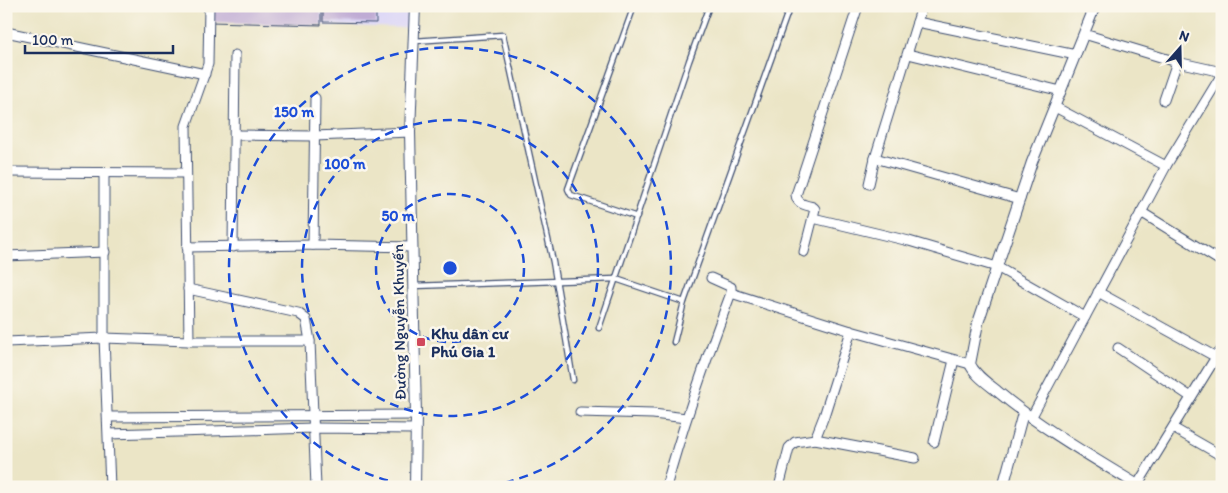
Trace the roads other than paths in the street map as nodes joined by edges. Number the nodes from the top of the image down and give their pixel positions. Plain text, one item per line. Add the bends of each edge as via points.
1 (209, 6) edge
2 (415, 6) edge
3 (634, 6) edge
4 (709, 6) edge
5 (790, 6) edge
6 (858, 6) edge
7 (922, 6) edge
8 (1095, 6) edge
9 (917, 22) junction
10 (6, 32) edge
11 (1084, 34) junction
12 (413, 41) junction
13 (908, 54) junction
14 (235, 55) dead end
15 (1076, 55) junction
16 (1177, 62) junction
17 (1222, 73) edge
18 (205, 74) junction
19 (1061, 91) junction
20 (315, 98) dead end
21 (1164, 100) dead end
22 (1055, 107) junction
23 (410, 132) junction
24 (235, 135) junction
25 (315, 136) junction
26 (875, 158) junction
27 (1166, 166) junction
28 (6, 172) edge
29 (186, 173) junction
30 (104, 174) junction
31 (869, 184) dead end
32 (1020, 199) junction
33 (1141, 212) junction
34 (637, 217) junction
35 (813, 218) junction
36 (313, 245) junction
37 (188, 246) junction
38 (233, 247) junction
39 (412, 247) junction
40 (104, 252) junction
41 (804, 252) dead end
42 (6, 256) edge
43 (1222, 262) edge
44 (997, 266) junction
45 (711, 278) dead end
46 (616, 279) junction
47 (555, 280) junction
48 (413, 286) junction
49 (188, 289) junction
50 (1098, 292) junction
51 (731, 293) junction
52 (684, 302) junction
53 (1085, 316) junction
54 (599, 328) dead end
55 (851, 331) junction
56 (104, 338) junction
57 (189, 341) junction
58 (310, 341) junction
59 (6, 342) edge
60 (674, 342) dead end
61 (1118, 348) dead end
62 (1222, 349) edge
63 (1216, 357) junction
64 (954, 360) junction
65 (970, 364) junction
66 (573, 380) dead end
67 (1192, 398) junction
68 (580, 412) dead end
69 (313, 414) junction
70 (416, 415) junction
71 (1027, 416) junction
72 (108, 417) junction
73 (686, 418) junction
74 (313, 428) junction
75 (1173, 428) junction
76 (415, 430) junction
77 (109, 434) junction
78 (815, 439) junction
79 (934, 442) dead end
80 (1222, 456) edge
81 (915, 458) dead end
82 (1138, 486) edge
83 (110, 487) edge
84 (316, 487) edge
85 (415, 487) edge
86 (666, 487) edge
87 (778, 487) edge
88 (1003, 487) edge

1 - 18 street
2 - 12 street, Đường Nguyễn Khuyến
3 - 34 lane via 568,189 571,195
4 - 34 lane
5 - 52 lane
6 - 35 street via 796,195 800,203 814,208
7 - 9 street
8 - 11 street
9 - 13 street
9 - 15 street
10 - 18 street
11 - 15 street
11 - 16 street
12 - 23 street, Đường Nguyễn Khuyến
12 - 47 lane via 503,35
13 - 19 street
13 - 26 street
14 - 24 street
15 - 19 street
16 - 17 street
16 - 21 street
17 - 27 street
18 - 29 street via 186,126
19 - 22 street
20 - 25 street
22 - 27 street
22 - 32 street
23 - 25 street
23 - 39 street, Đường Nguyễn Khuyến
24 - 25 street
24 - 38 street
25 - 36 street
26 - 31 street
26 - 32 street
27 - 33 street
28 - 30 street
29 - 30 street
29 - 37 street
30 - 40 street
32 - 44 street
33 - 43 street
33 - 50 street
34 - 46 lane
35 - 41 street
35 - 44 street
36 - 38 street
36 - 39 street
37 - 38 street
37 - 49 street
39 - 48 street, Đường Nguyễn Khuyến
40 - 42 street
40 - 56 street
44 - 53 street
44 - 65 street via 978,324
45 - 51 street via 732,286
46 - 47 lane
46 - 52 lane
46 - 54 lane
47 - 48 lane
47 - 66 lane
48 - 70 street, Đường Nguyễn Khuyến
49 - 57 street
49 - 58 street via 298,313 306,319
50 - 53 street
50 - 63 street
51 - 55 street
51 - 73 street
52 - 60 lane
53 - 71 street
55 - 64 street
55 - 78 street
56 - 57 street
56 - 59 street
56 - 72 street
57 - 58 street
58 - 69 street
61 - 67 street
62 - 63 street
63 - 67 street
64 - 65 street
64 - 79 street
65 - 71 street via 986,382
67 - 75 street
68 - 73 street
69 - 70 street
69 - 72 street
69 - 74 street
70 - 76 street, Đường Nguyễn Khuyến
71 - 82 street
71 - 88 street
72 - 77 street
73 - 86 street
74 - 76 street
74 - 77 street
74 - 84 street
75 - 80 street
75 - 82 street
76 - 85 street, Đường Nguyễn Khuyến
77 - 83 street
78 - 81 street
78 - 87 street via 795,442 789,448

